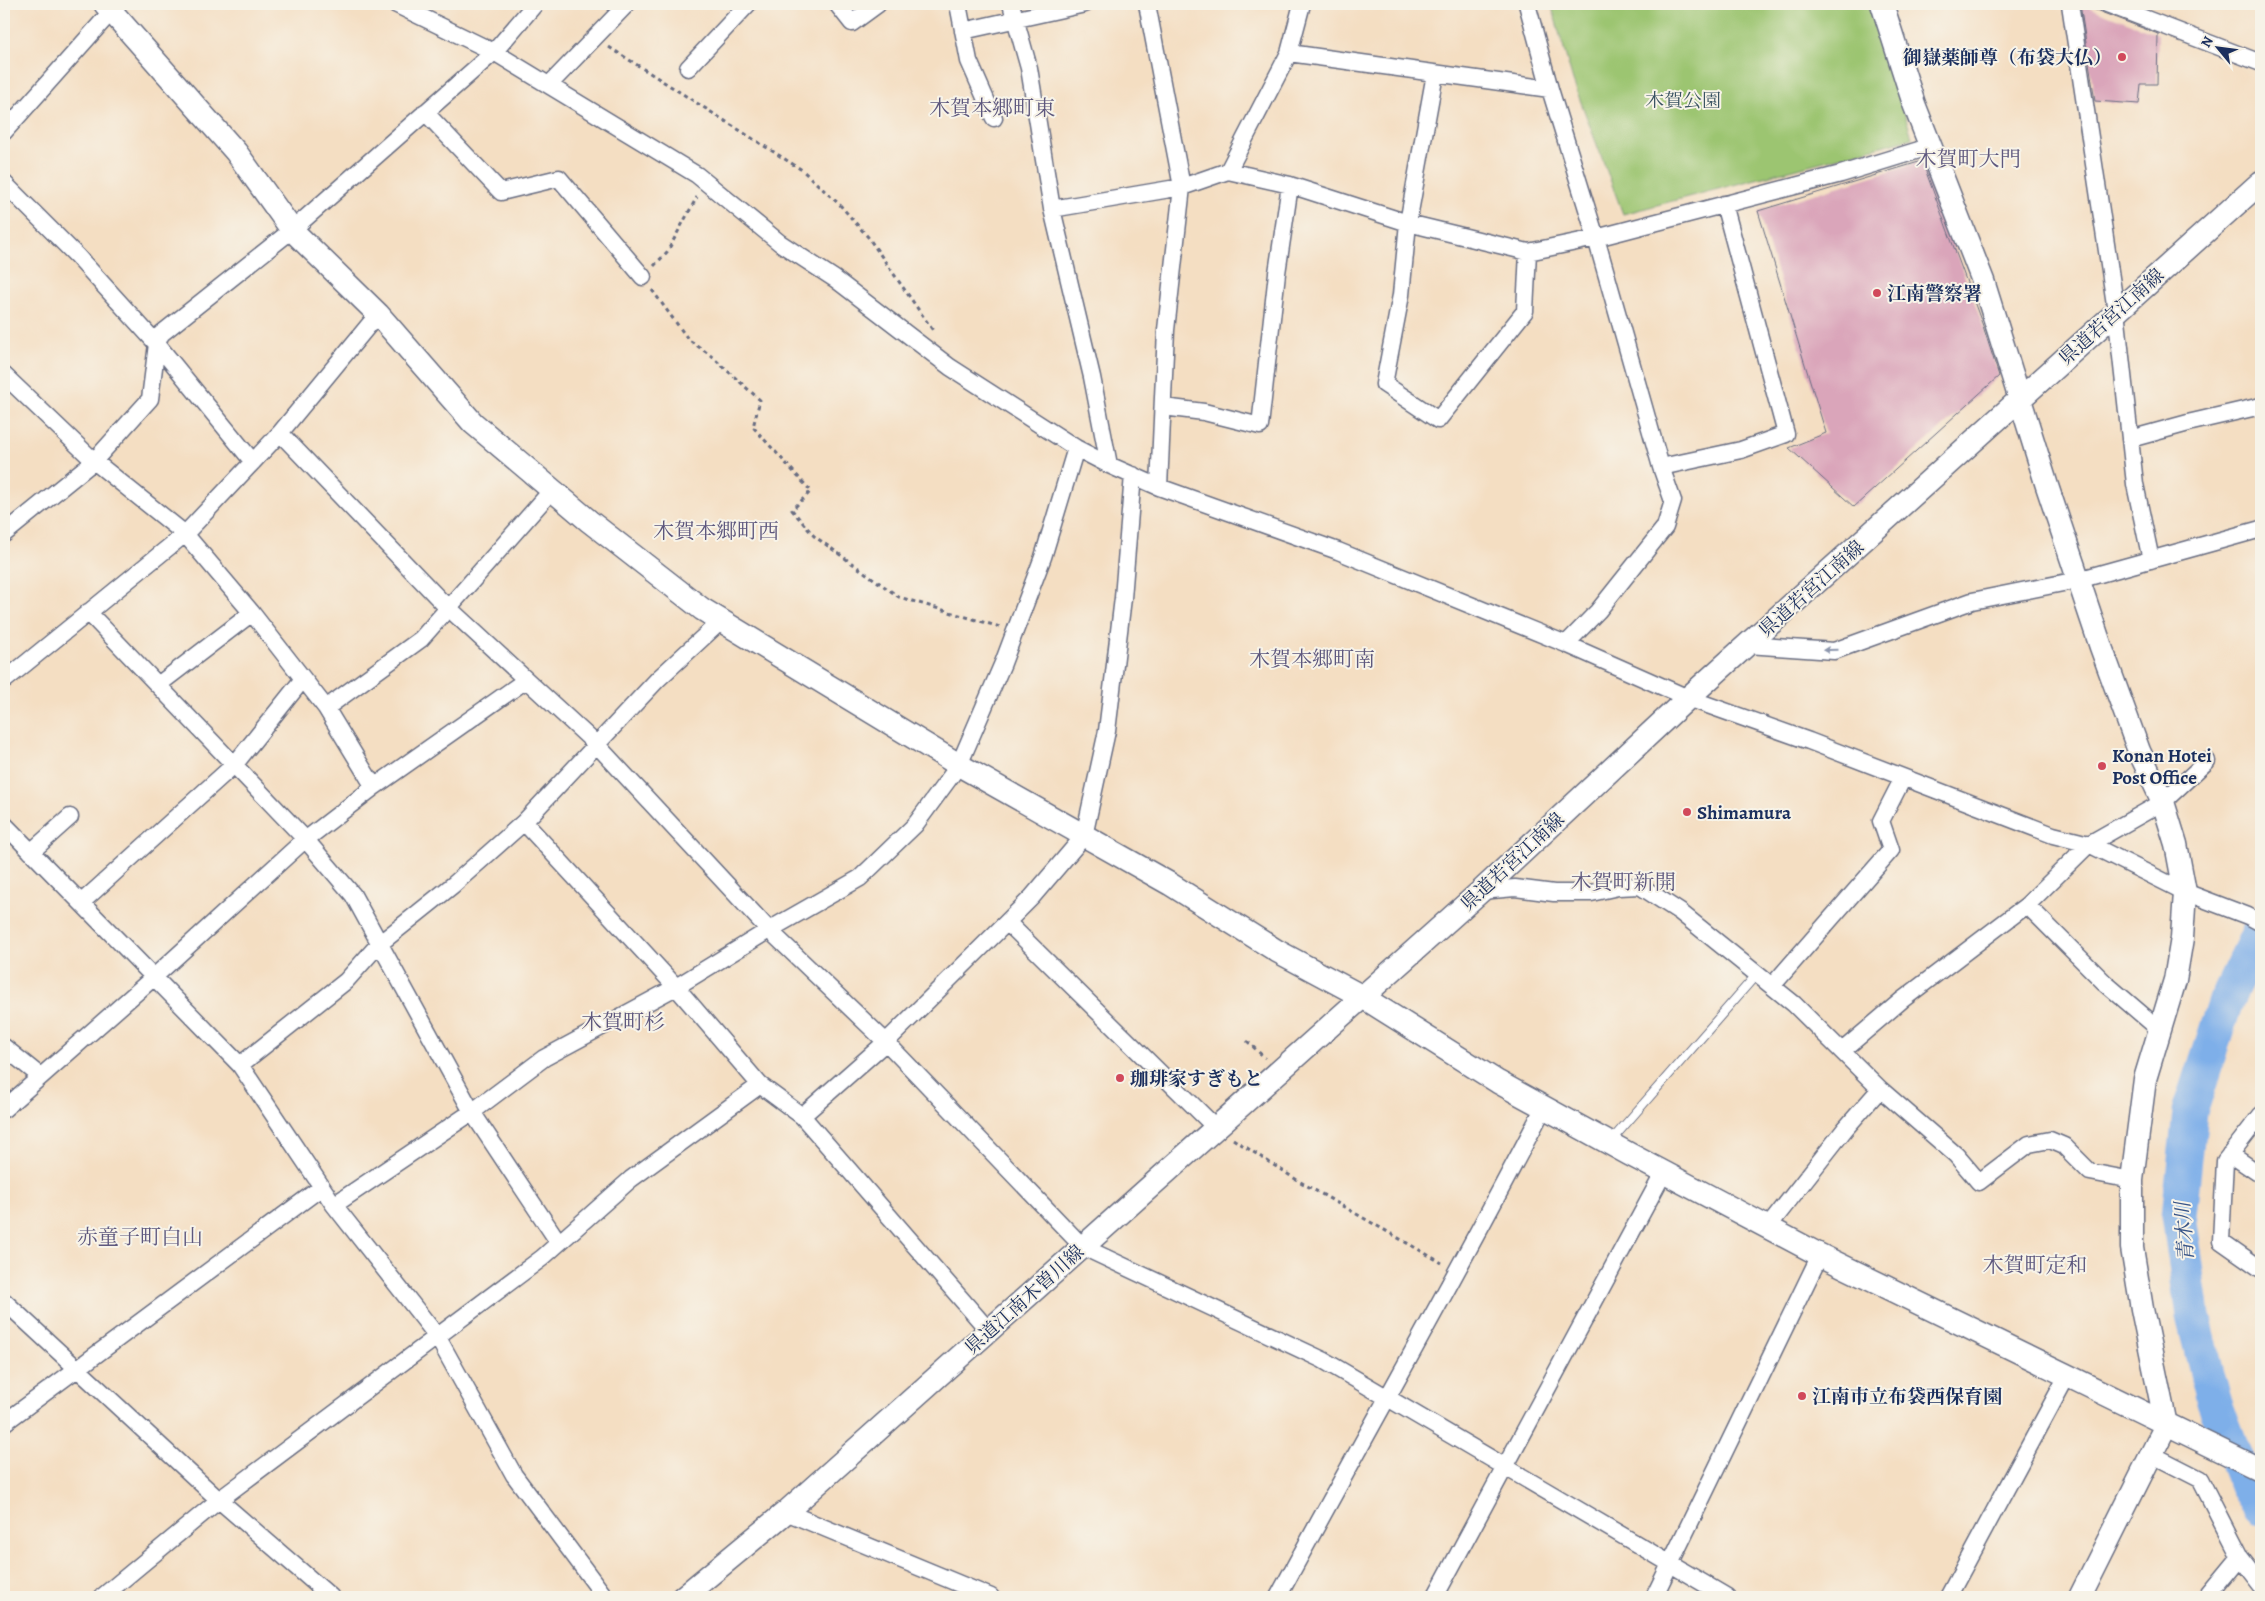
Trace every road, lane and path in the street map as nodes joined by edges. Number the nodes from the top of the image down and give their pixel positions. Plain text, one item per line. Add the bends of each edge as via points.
1 (395, 4) edge
2 (535, 4) edge
3 (627, 4) edge
4 (748, 4) edge
5 (837, 4) edge
6 (878, 4) edge
7 (958, 4) edge
8 (1085, 4) edge
9 (1147, 4) edge
10 (1302, 4) edge
11 (1527, 4) edge
12 (1882, 4) edge
13 (2070, 4) edge
14 (2106, 4) edge
15 (111, 6) edge
16 (1013, 11) edge
17 (963, 31) junction
18 (594, 38) junction
19 (494, 52) junction
20 (1289, 53) junction
21 (2261, 63) edge
22 (688, 68) dead end
23 (1435, 74) junction
24 (550, 85) junction
25 (1550, 89) junction
26 (425, 112) junction
27 (994, 118) dead end
28 (4, 132) edge
29 (1932, 146) junction
30 (1228, 170) junction
31 (706, 182) junction
32 (2261, 182) edge
33 (4, 183) edge
34 (1290, 185) junction
35 (1182, 186) junction
36 (1724, 204) junction
37 (1052, 209) junction
38 (1408, 223) junction
39 (292, 230) junction
40 (1596, 238) junction
41 (1528, 252) junction
42 (643, 277) junction
43 (2116, 311) junction
44 (378, 314) junction
45 (937, 337) dead end
46 (156, 344) junction
47 (4, 376) edge
48 (2020, 398) junction
49 (2261, 406) edge
50 (1163, 407) junction
51 (280, 434) junction
52 (2130, 439) junction
53 (1076, 448) junction
54 (94, 461) junction
55 (253, 462) junction
56 (1109, 465) junction
57 (1661, 468) junction
58 (1133, 475) junction
59 (1160, 487) junction
60 (552, 490) junction
61 (2261, 529) edge
62 (4, 534) edge
63 (185, 534) junction
64 (2152, 560) junction
65 (2078, 580) junction
66 (448, 608) junction
67 (88, 612) junction
68 (252, 613) junction
69 (722, 620) junction
70 (1015, 632) junction
71 (1566, 644) junction
72 (1748, 645) junction
73 (303, 678) junction
74 (526, 680) junction
75 (4, 681) edge
76 (158, 685) junction
77 (1688, 698) junction
78 (326, 708) junction
79 (597, 745) junction
80 (2207, 761) dead end
81 (235, 764) junction
82 (959, 765) junction
83 (1903, 778) junction
84 (374, 787) junction
85 (2163, 802) junction
86 (70, 817) dead end
87 (524, 822) junction
88 (4, 824) edge
89 (1084, 836) junction
90 (306, 840) junction
91 (2089, 844) junction
92 (31, 852) junction
93 (1481, 891) junction
94 (2185, 892) junction
95 (82, 902) junction
96 (2027, 905) junction
97 (2255, 919) edge
98 (1007, 922) junction
99 (769, 930) junction
100 (378, 945) junction
101 (1757, 974) junction
102 (154, 977) junction
103 (1772, 986) junction
104 (676, 988) junction
105 (1361, 996) junction
106 (2160, 1030) junction
107 (886, 1042) junction
108 (4, 1047) edge
109 (1842, 1051) junction
110 (240, 1065) junction
111 (40, 1076) junction
112 (760, 1086) junction
113 (1880, 1089) junction
114 (1544, 1107) junction
115 (4, 1109) edge
116 (472, 1112) junction
117 (2261, 1115) edge
118 (802, 1116) junction
119 (1215, 1128) junction
120 (1609, 1143) junction
121 (2230, 1154) junction
122 (1664, 1172) junction
123 (2261, 1175) edge
124 (2132, 1180) junction
125 (322, 1187) junction
126 (334, 1206) junction
127 (1768, 1227) junction
128 (560, 1243) junction
129 (1082, 1247) junction
130 (1820, 1255) junction
131 (2261, 1269) edge
132 (1457, 1271) junction
133 (4, 1301) edge
134 (989, 1331) junction
135 (437, 1336) junction
136 (76, 1370) junction
137 (2067, 1376) junction
138 (1386, 1397) junction
139 (4, 1423) edge
140 (2166, 1424) junction
141 (2152, 1454) junction
142 (1505, 1466) junction
143 (2259, 1469) edge
144 (219, 1500) junction
145 (786, 1512) junction
146 (2240, 1557) junction
147 (1670, 1565) junction
148 (2261, 1584) edge
149 (960, 1591) edge
150 (102, 1597) edge
151 (330, 1597) edge
152 (605, 1597) edge
153 (682, 1597) edge
154 (991, 1597) edge
155 (1278, 1597) edge
156 (1435, 1597) edge
157 (1654, 1597) edge
158 (1727, 1597) edge
159 (1948, 1597) edge
160 (2080, 1597) edge
161 (2207, 1597) edge

1 - 19 street
2 - 19 street
3 - 18 street
4 - 22 street
5 - 6 street via 852,23
7 - 17 street
8 - 16 street
9 - 35 street
10 - 20 street
11 - 25 street
12 - 29 street via 1914,104
13 - 43 street
14 - 21 street
15 - 28 street
15 - 39 street via 236,152
16 - 17 street
16 - 37 street via 1029,68
17 - 27 street via 969,62
18 - 24 street
18 - 45 path via 802,170 840,205 868,237
19 - 24 street
19 - 26 street
20 - 23 street
20 - 30 street
23 - 25 street
23 - 38 street
24 - 31 street
25 - 40 street
26 - 39 street
26 - 42 street via 501,192 559,178
29 - 36 street
29 - 48 street via 1983,281
30 - 34 street
30 - 35 street
31 - 42 path via 667,252
31 - 53 street via 780,243 835,279 950,367
32 - 43 street, 県道若宮江南線
33 - 46 street via 77,256
34 - 38 street
34 - 50 street via 1260,426 1204,412
35 - 37 street
35 - 50 street via 1166,330
36 - 40 street
36 - 57 street via 1786,434 1741,450
37 - 56 street via 1092,377
38 - 41 street
38 - 41 street via 1401,295 1384,384 1438,420 1525,311
39 - 44 street
39 - 46 street via 161,334
40 - 41 street
40 - 57 street
42 - 70 path via 688,340 710,355 760,400 753,427 811,491 792,510 814,536 899,597
43 - 48 street, 県道若宮江南線
43 - 52 street
44 - 51 street
44 - 60 street via 473,424
46 - 54 street via 150,399
46 - 55 street
47 - 54 street
48 - 65 street
48 - 72 street, 県道若宮江南線
49 - 52 street
50 - 59 street
51 - 55 street
51 - 66 street
52 - 64 street via 2135,484
53 - 56 street
53 - 70 street via 1043,557
54 - 62 street
54 - 63 street
55 - 63 street
56 - 58 street
57 - 71 street via 1673,501 1666,527 1598,611
58 - 59 street
58 - 89 street via 1107,731
59 - 71 street via 1338,551
60 - 66 street
60 - 69 street via 702,609
61 - 64 street
63 - 67 street
63 - 68 street
64 - 65 street
65 -> 72 street via 1972,601 1834,651
65 - 85 street via 2139,751
66 - 74 street
66 - 78 street via 421,638
67 - 75 street
67 - 76 street
68 - 73 street
68 - 76 street
69 - 79 street via 658,679
69 - 82 street
70 - 82 street
71 - 77 street
72 - 77 street, 県道若宮江南線
73 - 78 street
73 - 81 street
74 - 79 street
74 - 84 street
76 - 81 street
77 - 83 street
77 - 93 street, 県道若宮江南線
78 - 84 street
79 - 87 street
79 - 99 street
80 - 85 street
81 - 90 street
81 - 95 street
82 - 89 street
82 - 99 street via 915,825 860,878
83 - 91 street via 2053,835
83 - 103 street via 1882,821 1891,850
84 - 90 street
85 - 91 street
85 - 94 street via 2176,844
86 - 92 street
87 - 100 street
87 - 104 street
88 - 92 street
89 - 98 street
89 - 105 street via 1170,884 1277,952
90 - 100 street via 353,895
90 - 102 street
91 - 94 street
91 - 96 street
92 - 95 street
93 - 101 street via 1515,888 1591,893 1640,886 1680,912
93 - 105 street, 県道若宮江南線
94 - 97 street
94 - 106 street via 2175,980
95 - 102 street
96 - 106 street via 2104,982
96 - 109 street via 1902,1000
98 - 107 street
98 - 119 street
99 - 104 street
99 - 107 street
100 - 110 street via 346,982
100 - 116 street
101 - 103 street
101 - 120 lane
102 - 110 street
102 - 111 street
103 - 109 street
104 - 112 street
104 - 116 street via 544,1058
105 - 114 street
105 - 119 street, 県道江南木曽川線
106 - 124 street via 2145,1079
107 - 118 street
107 - 129 street
108 - 111 street
109 - 113 street
110 - 125 street
111 - 115 street
112 - 118 street
112 - 128 street via 631,1179
113 - 124 street via 1956,1155 1979,1182 2030,1144 2050,1140 2064,1146 2090,1172
113 - 127 street
114 - 120 street
114 - 132 street
116 - 126 street
116 - 128 street
117 - 121 street
118 - 134 street
119 - 129 street, 県道江南木曽川線
119 - 132 path via 1297,1180
120 - 122 street
121 - 123 street
121 - 131 street via 2225,1161 2221,1241
122 - 127 street
122 - 142 street
124 - 140 street via 2132,1248
125 - 126 street
125 - 136 street
126 - 135 street
127 - 130 street
128 - 135 street
129 - 134 street, 県道江南木曽川線
129 - 138 street via 1323,1360
130 - 137 street
130 - 147 street
132 - 138 street
133 - 136 street
134 - 145 street, 県道江南木曽川線
135 - 144 street
135 - 152 street via 514,1475
136 - 139 street
136 - 144 street
137 - 140 street
137 - 159 street
138 - 142 street
138 - 155 street
140 - 141 street
140 - 143 street
141 - 146 street via 2200,1479
141 - 160 street
142 - 147 street
142 - 156 street
144 - 150 street
144 - 151 street
145 - 149 street
145 - 153 street, 県道江南木曽川線
146 - 148 street
146 - 161 street
147 - 157 street
147 - 158 street
149 - 154 street

